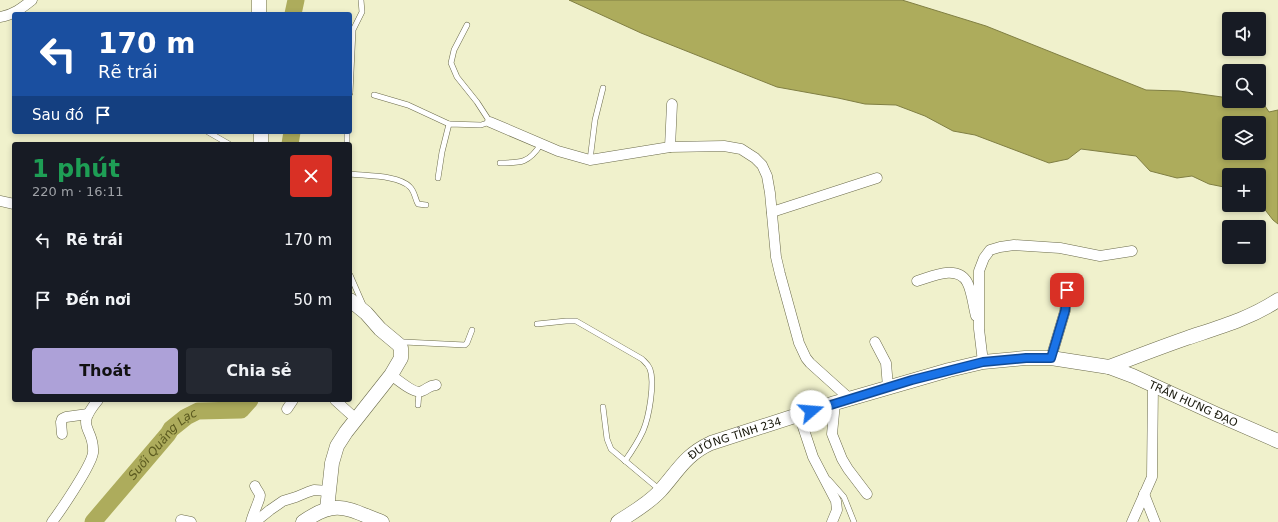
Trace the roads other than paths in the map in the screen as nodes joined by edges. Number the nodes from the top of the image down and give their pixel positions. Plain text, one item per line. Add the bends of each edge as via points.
1 (32, 0) edge
2 (260, 0) edge
3 (361, 0) edge
4 (14, 12) edge
5 (259, 12) edge
6 (12, 13) edge
7 (0, 17) edge
8 (466, 25) dead end
9 (352, 51) edge
10 (603, 88) dead end
11 (374, 95) dead end
12 (672, 104) dead end
13 (490, 122) junction
14 (449, 124) junction
15 (211, 134) edge
16 (225, 142) edge
17 (542, 143) junction
18 (670, 147) junction
19 (590, 160) junction
20 (500, 163) dead end
21 (352, 174) edge
22 (438, 178) dead end
23 (877, 178) dead end
24 (0, 201) edge
25 (12, 204) edge
26 (426, 205) dead end
27 (772, 212) junction
28 (1132, 251) dead end
29 (352, 279) edge
30 (917, 281) dead end
31 (1067, 290) dead end
32 (1278, 300) edge
33 (352, 302) edge
34 (366, 313) junction
35 (537, 324) dead end
36 (979, 329) junction
37 (472, 330) dead end
38 (875, 342) dead end
39 (398, 344) junction
40 (1051, 358) junction
41 (983, 362) junction
42 (1109, 367) junction
43 (392, 375) junction
44 (1153, 384) junction
45 (436, 385) dead end
46 (888, 388) junction
47 (419, 392) junction
48 (850, 399) junction
49 (97, 402) edge
50 (292, 402) edge
51 (336, 402) edge
52 (835, 403) junction
53 (418, 405) dead end
54 (603, 408) dead end
55 (287, 409) dead end
56 (88, 414) junction
57 (799, 414) junction
58 (356, 420) junction
59 (62, 434) dead end
60 (1278, 441) edge
61 (625, 461) junction
62 (821, 472) junction
63 (255, 486) dead end
64 (661, 490) junction
65 (329, 491) junction
66 (868, 494) dead end
67 (1144, 494) junction
68 (327, 509) junction
69 (849, 510) junction
70 (52, 522) edge
71 (251, 522) edge
72 (255, 522) edge
73 (303, 522) edge
74 (382, 522) edge
75 (618, 522) edge
76 (832, 522) edge
77 (849, 522) edge
78 (854, 522) edge
79 (1132, 522) edge
80 (1155, 522) edge

1 - 4 street
2 - 5 main road
3 - 9 lane via 362,12 353,30
6 - 7 street
8 - 13 lane via 451,63 457,77
10 - 19 lane via 595,120
11 - 14 lane via 408,105
12 - 18 street
13 - 14 lane via 481,125
13 - 17 street
14 - 22 lane
15 - 16 lane
17 - 19 street via 558,151
17 - 20 lane via 534,154 524,161
18 - 19 street
18 - 27 street via 724,146 748,153 762,165 767,176
21 - 26 lane via 402,182 410,187 418,204
23 - 27 street
24 - 25 street
27 - 48 street via 776,257 799,344 810,363
28 - 36 street via 1100,256 1060,248 1014,245 990,250 980,271
29 - 34 lane
30 - 36 street via 944,273 962,277 968,284
31 - 40 street via 1065,311
32 - 42 main road via 1240,321
33 - 34 main road
34 - 39 main road
35 - 61 lane via 576,322 647,364 651,376 650,407 644,429
36 - 41 street
37 - 39 lane via 465,345 404,342
38 - 46 street via 886,363
39 - 43 main road via 401,348 401,358
40 - 41 main road, ĐƯỜNG TỈNH 234
40 - 42 main road, ĐƯỜNG TỈNH 234
41 - 46 main road, ĐƯỜNG TỈNH 234
42 - 44 main road, TRẦN HƯNG ĐẠO
43 - 47 street
43 - 58 main road
44 - 60 main road, TRẦN HƯNG ĐẠO
44 - 67 street via 1153,466 1152,477
45 - 47 street
46 - 48 main road, ĐƯỜNG TỈNH 234
47 - 53 lane
48 - 52 main road, ĐƯỜNG TỈNH 234
49 - 56 street
50 - 55 street
51 - 58 street
52 - 57 main road, ĐƯỜNG TỈNH 234
52 - 66 street via 832,434 842,459
54 - 61 lane via 608,443
56 - 59 street via 62,419
56 - 70 street via 85,425 93,454
57 - 62 street via 813,457
57 - 64 main road, ĐƯỜNG TỈNH 234 via 703,447 678,467
58 - 65 main road via 333,454
61 - 64 lane
62 - 69 lane via 844,497
62 - 76 street via 837,505
63 - 71 street via 260,498
64 - 75 main road, ĐƯỜNG TỈNH 234
65 - 68 main road
65 - 72 street via 314,490 283,501
67 - 79 street
67 - 80 street
68 - 73 main road
68 - 74 main road via 341,508
69 - 77 lane
69 - 78 lane

